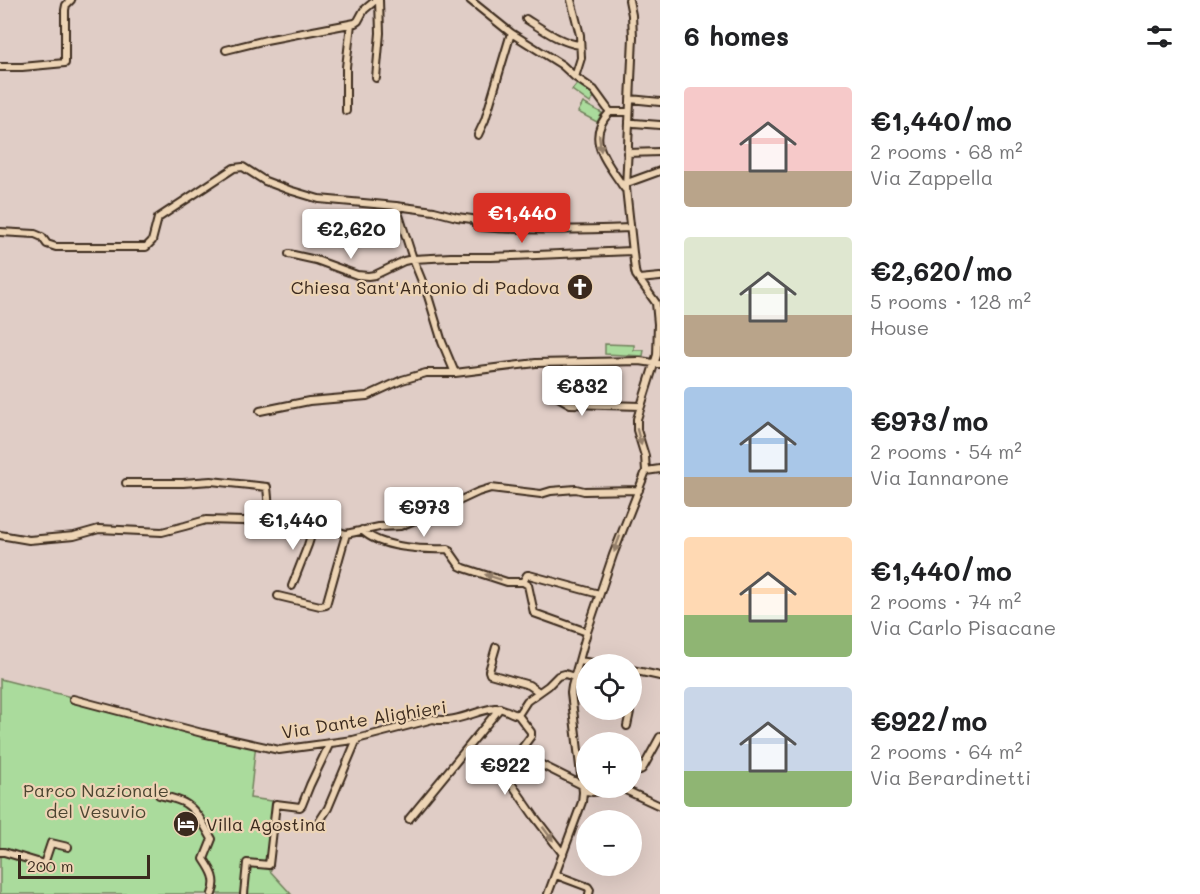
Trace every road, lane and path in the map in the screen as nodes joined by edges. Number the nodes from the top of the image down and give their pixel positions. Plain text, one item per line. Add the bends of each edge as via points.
1 (71, 0) edge
2 (378, 0) edge
3 (470, 0) edge
4 (571, 0) edge
5 (629, 0) edge
6 (525, 19) dead end
7 (351, 24) junction
8 (511, 33) junction
9 (580, 45) junction
10 (226, 50) dead end
11 (0, 67) edge
12 (575, 77) junction
13 (376, 78) dead end
14 (630, 99) junction
15 (660, 102) edge
16 (346, 111) dead end
17 (610, 112) junction
18 (629, 112) junction
19 (629, 121) junction
20 (660, 125) edge
21 (478, 135) dead end
22 (660, 152) edge
23 (627, 153) junction
24 (660, 171) edge
25 (627, 186) junction
26 (396, 206) junction
27 (630, 228) junction
28 (0, 232) edge
29 (632, 251) junction
30 (288, 254) dead end
31 (413, 259) junction
32 (660, 277) edge
33 (639, 279) junction
34 (659, 344) edge
35 (658, 363) edge
36 (455, 373) junction
37 (553, 384) dead end
38 (641, 406) junction
39 (260, 411) dead end
40 (660, 469) edge
41 (645, 471) junction
42 (126, 483) dead end
43 (639, 490) junction
44 (270, 519) junction
45 (315, 524) junction
46 (362, 530) junction
47 (346, 534) junction
48 (0, 535) edge
49 (523, 582) junction
50 (292, 586) dead end
51 (599, 594) junction
52 (279, 596) dead end
53 (587, 632) junction
54 (496, 647) dead end
55 (581, 654) edge
56 (576, 672) edge
57 (642, 672) edge
58 (660, 676) edge
59 (574, 680) junction
60 (539, 692) junction
61 (73, 699) dead end
62 (500, 708) junction
63 (518, 716) junction
64 (628, 720) edge
65 (627, 726) dead end
66 (576, 736) edge
67 (357, 739) junction
68 (660, 739) edge
69 (330, 743) junction
70 (522, 755) junction
71 (642, 769) edge
72 (576, 782) edge
73 (159, 795) dead end
74 (581, 798) edge
75 (642, 798) edge
76 (660, 806) edge
77 (409, 819) dead end
78 (317, 825) dead end
79 (68, 847) dead end
80 (0, 852) edge
81 (563, 854) junction
82 (555, 875) junction
83 (212, 894) edge
84 (244, 894) edge
85 (548, 894) edge
86 (589, 894) edge

1 - 11 street via 65,10 65,63
2 - 7 street
2 - 13 street
3 - 8 street
4 - 9 street
5 - 14 street via 633,37
6 - 9 street
7 - 10 street
7 - 16 street
8 - 12 street
8 - 21 street
9 - 12 street
12 - 17 street via 594,90
14 - 15 street
14 - 18 street
17 - 18 street
17 -> 25 street via 601,124 598,146 622,186
18 - 19 street
19 - 20 street
19 - 23 street
22 - 23 street
23 - 25 street
24 - 25 street
25 - 27 street
26 - 27 street via 472,219 481,227
26 - 28 street via 318,199 266,181 243,167 234,168 158,218 152,241 146,247 56,247 35,234
26 - 31 street
27 - 29 street
29 - 31 street
29 - 33 street
30 - 31 street via 368,276
31 - 36 street
32 - 33 street
33 - 34 street via 656,303
34 - 35 street
35 - 36 street via 536,363
35 - 38 street
36 - 39 street via 402,380 367,396 309,401
37 - 38 street via 556,396 570,404
38 -> 41 street via 636,424
40 - 41 street
41 - 43 street
42 - 44 street via 211,481 267,487
43 - 46 street via 576,489 541,494 491,488 400,526
43 -> 51 street
44 - 45 street
44 - 48 street via 206,520 162,532 99,529 74,536 29,540
45 - 47 street
45 - 50 street
46 - 47 street
49 -> 46 street via 507,582 464,568 448,549 394,545
47 - 52 street via 326,605
49 - 51 street via 529,575
49 - 53 street via 528,585 534,613
51 - 53 street
53 - 55 street
54 - 60 street via 489,674 529,685
56 - 59 street
57 - 58 street
59 - 60 street via 565,674 558,676
59 - 66 street via 571,693
60 - 63 street via 527,701
61 - 69 street, Via Dante Alighieri via 279,750
62 - 63 street
62 - 67 street, Via Dante Alighieri via 454,720 433,719
62 - 77 street
63 - 70 street via 531,732
64 - 65 street
67 - 69 street, Via Dante Alighieri
67 - 78 street
68 - 71 street
69 - 84 street via 302,805 276,804 269,865 247,863
70 - 72 street
70 -> 81 street via 519,769 510,777 511,783
73 - 83 street via 186,804 201,819 212,839 204,859 214,877
74 - 81 street
75 - 76 street
79 - 80 street via 51,843 44,864
81 - 82 street
82 - 85 street
82 - 86 street via 588,887

